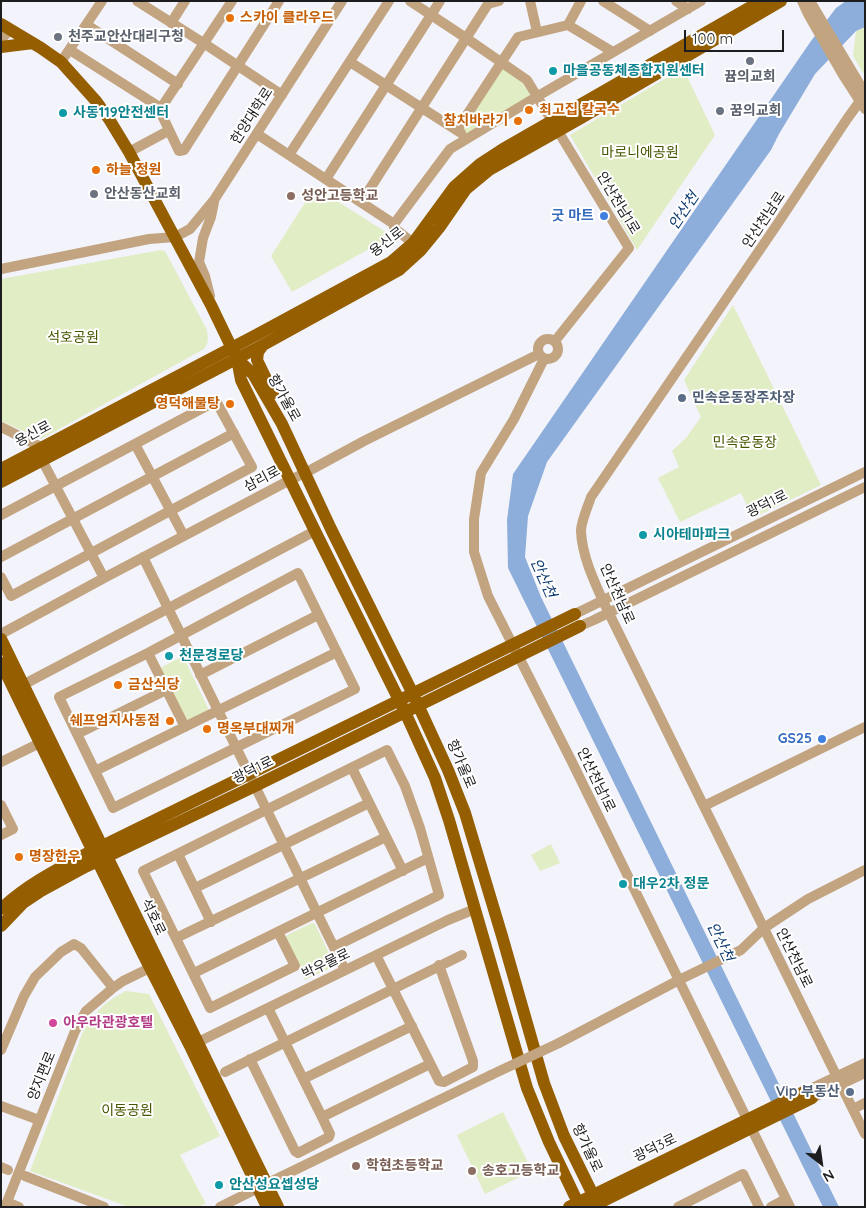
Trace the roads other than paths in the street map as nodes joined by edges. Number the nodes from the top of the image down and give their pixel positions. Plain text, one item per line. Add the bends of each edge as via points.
1 (102, 1) edge
2 (185, 1) edge
3 (232, 1) edge
4 (279, 1) edge
5 (342, 1) edge
6 (388, 1) edge
7 (410, 1) edge
8 (440, 1) edge
9 (499, 1) edge
10 (530, 1) edge
11 (581, 1) edge
12 (603, 1) edge
13 (676, 1) edge
14 (701, 1) edge
15 (761, 1) edge
16 (781, 1) edge
17 (802, 1) edge
18 (140, 2) edge
19 (811, 8) edge
20 (688, 9) junction
21 (431, 14) junction
22 (171, 23) junction
23 (87, 25) junction
24 (568, 25) junction
25 (6, 26) edge
26 (650, 31) junction
27 (537, 32) junction
28 (466, 38) junction
29 (1, 40) edge
30 (33, 43) junction
31 (205, 44) junction
32 (1, 47) edge
33 (70, 50) junction
34 (613, 52) junction
35 (501, 61) junction
36 (61, 62) junction
37 (350, 62) junction
38 (238, 65) junction
39 (178, 84) junction
40 (386, 85) junction
41 (282, 95) junction
42 (538, 96) junction
43 (863, 100) edge
44 (161, 108) junction
45 (421, 108) junction
46 (556, 126) junction
47 (457, 130) junction
48 (168, 131) junction
49 (257, 134) junction
50 (468, 138) junction
51 (128, 152) junction
52 (289, 155) junction
53 (326, 179) junction
54 (214, 200) junction
55 (362, 201) junction
56 (394, 224) junction
57 (175, 237) junction
58 (413, 243) junction
59 (1, 269) edge
60 (211, 305) junction
61 (555, 341) junction
62 (263, 345) junction
63 (234, 353) junction
64 (542, 356) junction
65 (282, 424) junction
66 (1, 428) edge
67 (234, 433) junction
68 (135, 444) junction
69 (42, 454) junction
70 (1, 468) edge
71 (865, 472) edge
72 (305, 473) junction
73 (153, 476) junction
74 (290, 480) junction
75 (1, 482) edge
76 (55, 486) junction
77 (865, 487) edge
78 (171, 510) junction
79 (1, 515) edge
80 (73, 520) junction
81 (315, 531) junction
82 (184, 536) junction
83 (91, 553) junction
84 (1, 557) edge
85 (143, 557) junction
86 (1, 577) edge
87 (104, 578) junction
88 (603, 601) junction
89 (168, 608) junction
90 (609, 613) junction
91 (318, 615) junction
92 (577, 620) junction
93 (1, 634) edge
94 (181, 635) junction
95 (1, 639) edge
96 (520, 649) junction
97 (337, 652) junction
98 (148, 653) junction
99 (1, 663) edge
100 (200, 675) junction
101 (19, 687) junction
102 (166, 690) junction
103 (416, 700) junction
104 (402, 706) junction
105 (218, 711) junction
106 (185, 727) junction
107 (865, 727) edge
108 (77, 734) junction
109 (45, 741) junction
110 (235, 747) junction
111 (1, 762) edge
112 (352, 768) junction
113 (95, 771) junction
114 (248, 774) junction
115 (255, 786) junction
116 (369, 802) junction
117 (1, 805) edge
118 (704, 806) junction
119 (266, 810) junction
120 (1, 835) edge
121 (386, 837) junction
122 (284, 845) junction
123 (100, 854) junction
124 (178, 854) junction
125 (428, 858) junction
126 (865, 870) edge
127 (403, 871) junction
128 (300, 878) junction
129 (195, 888) junction
130 (1, 909) edge
131 (475, 909) junction
132 (317, 913) junction
133 (211, 922) junction
134 (1, 926) edge
135 (764, 928) junction
136 (278, 932) junction
137 (176, 938) junction
138 (334, 947) junction
139 (462, 954) dead end
140 (376, 955) junction
141 (439, 965) junction
142 (154, 966) junction
143 (345, 970) junction
144 (194, 973) junction
145 (683, 978) junction
146 (113, 988) junction
147 (393, 988) junction
148 (268, 1008) junction
149 (412, 1026) junction
150 (285, 1042) junction
151 (194, 1044) junction
152 (1, 1050) edge
153 (250, 1059) junction
154 (865, 1063) edge
155 (430, 1064) junction
156 (225, 1072) dead end
157 (865, 1073) edge
158 (303, 1079) junction
159 (839, 1081) junction
160 (810, 1094) joint
161 (865, 1104) edge
162 (1, 1106) edge
163 (852, 1109) junction
164 (322, 1117) junction
165 (39, 1120) junction
166 (753, 1122) junction
167 (865, 1134) edge
168 (25, 1176) dead end
169 (270, 1182) dead end
170 (252, 1191) dead end
171 (595, 1203) edge
172 (788, 1203) edge
173 (6, 1204) edge
174 (576, 1205) edge
175 (19, 1207) edge
176 (104, 1207) edge
177 (220, 1207) edge
178 (267, 1207) edge
179 (278, 1207) edge
180 (678, 1207) edge
181 (759, 1207) edge
182 (771, 1207) edge

1 - 23 street
2 - 22 street
3 - 31 street
4 - 38 street
5 - 41 street, 한양대학로
6 - 37 street
7 - 21 street
8 - 21 street
9 - 28 street via 488,4
10 - 27 street
11 - 24 street
12 - 26 street
13 - 20 street
14 - 20 street
15 - 46 main road, 용신로
16 - 46 main road, 용신로
17 - 19 street
18 - 22 street
19 - 43 street
20 - 26 street
21 - 28 street
21 - 40 street
22 - 31 street
23 - 33 street
23 - 39 street
24 - 27 street
24 - 34 street
25 - 29 street
25 - 30 main road, 항가울로
26 - 34 street
27 - 35 street via 518,37
28 - 35 street
28 - 45 street
30 - 32 main road
30 - 36 main road, 항가울로
31 - 38 street
31 - 39 street
33 - 36 street
33 - 44 street
34 - 42 street
35 - 42 street via 527,80
35 - 47 street
36 - 51 main road, 항가울로 via 96,101
37 - 40 street
37 - 52 street
38 - 41 street
38 - 48 street via 184,150 179,151
39 - 44 street
40 - 45 street
40 - 53 street
41 - 49 street, 한양대학로
42 - 46 street
42 - 50 street
43 - 88 street, 안산천남로 via 846,119 591,497 581,529 590,573
44 - 48 street
45 - 47 street
45 - 55 street
46 - 58 main road, 용신로 via 503,149 480,164 454,187
46 - 61 street, 안산천남1로 via 629,248
46 - 62 main road via 466,189 421,250 399,270
47 - 50 street
48 - 51 street
49 - 52 street
49 - 54 street, 한양대학로
50 - 56 street via 450,149
51 - 57 main road, 항가울로
52 - 53 street
53 - 55 street
54 - 57 street, 한양대학로 via 190,229
54 - 60 street via 199,262
55 - 56 street
56 - 58 street via 394,228
57 - 59 street via 149,239
57 - 60 main road, 항가울로
58 - 63 main road, 용신로 via 391,262
60 - 63 main road, 항가울로
61 - 64 street via 558,354 553,358
61 - 64 street via 546,338 541,342 538,347
62 - 63 main road
62 - 65 main road via 258,352 258,360
63 - 65 main road, 항가울로 via 253,374
63 - 69 main road, 용신로
63 - 69 main road, 용신로 via 204,376
63 - 74 main road, 항가울로 via 241,380
64 - 72 street, 삼리로 via 364,441
64 - 96 street, 안산천남1로 via 514,419 481,473 474,519 474,552 488,596
65 - 72 main road, 항가울로
66 - 69 street
67 - 68 street via 216,401
67 - 73 street
67 - 78 street via 252,467
68 - 73 street
68 - 76 street
69 - 70 main road, 용신로
69 - 75 main road, 용신로
69 - 76 street
71 - 88 street, 광덕1로
72 - 74 street, 삼리로
72 - 103 main road, 항가울로
73 - 78 street
73 - 80 street
74 - 81 main road, 항가울로
74 - 82 street, 삼리로
76 - 79 street
76 - 80 street
77 - 90 street, 광덕1로
78 - 82 street
78 - 83 street
80 - 83 street
80 - 84 street
81 - 89 street
81 - 104 main road, 항가울로
82 - 85 street, 삼리로
83 - 86 street via 11,596
83 - 87 street
85 - 87 street, 삼리로
85 - 89 street
87 - 93 street, 삼리로
88 - 90 street, 안산천남로
88 - 92 street, 광덕1로
89 - 94 street
89 - 101 street
90 - 92 street, 광덕1로
90 - 118 street, 안산천남로
91 - 94 street via 298,573
91 - 97 street
91 - 100 street
92 - 96 main road, 광덕1로
94 - 98 street
94 - 100 street
95 - 101 main road, 석호로
96 - 103 main road, 광덕1로
96 - 145 street, 안산천남1로 via 548,713
97 - 105 street
97 - 110 street via 356,689
98 - 102 street
98 - 108 street via 59,698
99 - 101 main road, 석호로
100 - 105 street
101 - 109 main road, 석호로
102 - 106 street
102 - 108 street
103 - 104 main road, 광덕1로
103 - 171 main road, 항가울로 via 464,813 544,1084
104 - 114 main road, 광덕1로
104 - 115 main road, 광덕1로
104 - 131 main road, 항가울로 via 435,778
105 - 106 street
105 - 110 street
106 - 113 street
107 - 118 street
108 - 113 street
109 - 111 street
109 - 123 main road, 석호로
110 - 113 street via 113,808
110 - 114 street
112 - 116 street
112 - 119 street
112 - 125 street via 387,750 405,786
114 - 115 street
114 - 123 main road, 광덕1로
115 - 119 street
115 - 123 main road, 광덕1로
116 - 121 street
116 - 122 street
117 - 120 street via 13,829
118 - 135 street, 안산천남로
119 - 122 street
119 - 124 street
121 - 127 street
121 - 128 street
122 - 128 street
122 - 129 street
123 - 130 main road, 광덕1로 via 43,876
123 - 134 main road, 광덕1로 via 23,903
123 - 142 main road, 석호로
124 - 129 street
124 - 137 street via 143,871
125 - 127 street
125 - 138 street via 439,895
126 - 135 street via 808,899
127 - 132 street
128 - 132 street
128 - 133 street
129 - 133 street
131 - 140 street, 박우물로
131 - 174 main road, 항가울로 via 527,1088
132 - 136 street
132 - 138 street
133 - 137 street
135 - 145 street via 741,950
135 - 159 street, 안산천남로
136 - 144 street
136 - 144 street via 295,966 210,1008
137 - 144 street
138 - 143 street
139 - 141 street
140 - 143 street, 박우물로
140 - 147 street
141 - 147 street
141 - 155 street via 474,1061 473,1067 444,1082 439,1081
142 - 146 street, 양지편로
142 - 151 main road, 석호로
143 - 148 street, 박우물로
145 - 166 street, 안산천남1로
145 - 169 street, bridge via 559,1043
146 - 152 street via 74,944 35,977
146 - 165 street, 양지편로 via 86,1011
147 - 149 street
147 - 150 street
148 - 150 street
148 - 151 street, 박우물로
149 - 155 street
149 - 158 street
150 - 153 street
150 - 158 street
151 - 178 main road, 석호로
151 - 179 main road, 석호로
153 - 156 street
153 - 164 street via 298,1153 329,1137
154 - 159 street
155 - 164 street
157 - 159 street
158 - 164 street
159 - 160 street
159 - 163 street, 안산천남로
160 - 166 main road, 광덕3로
161 - 163 street
162 - 165 street
163 - 167 street, 안산천남로
165 - 173 street, 양지편로
166 - 171 main road, 광덕3로
166 - 172 street, 안산천남1로
168 - 176 street
170 - 177 street
171 - 174 main road, 광덕3로
172 - 182 street
173 - 175 street
180 - 181 street via 743,1174

